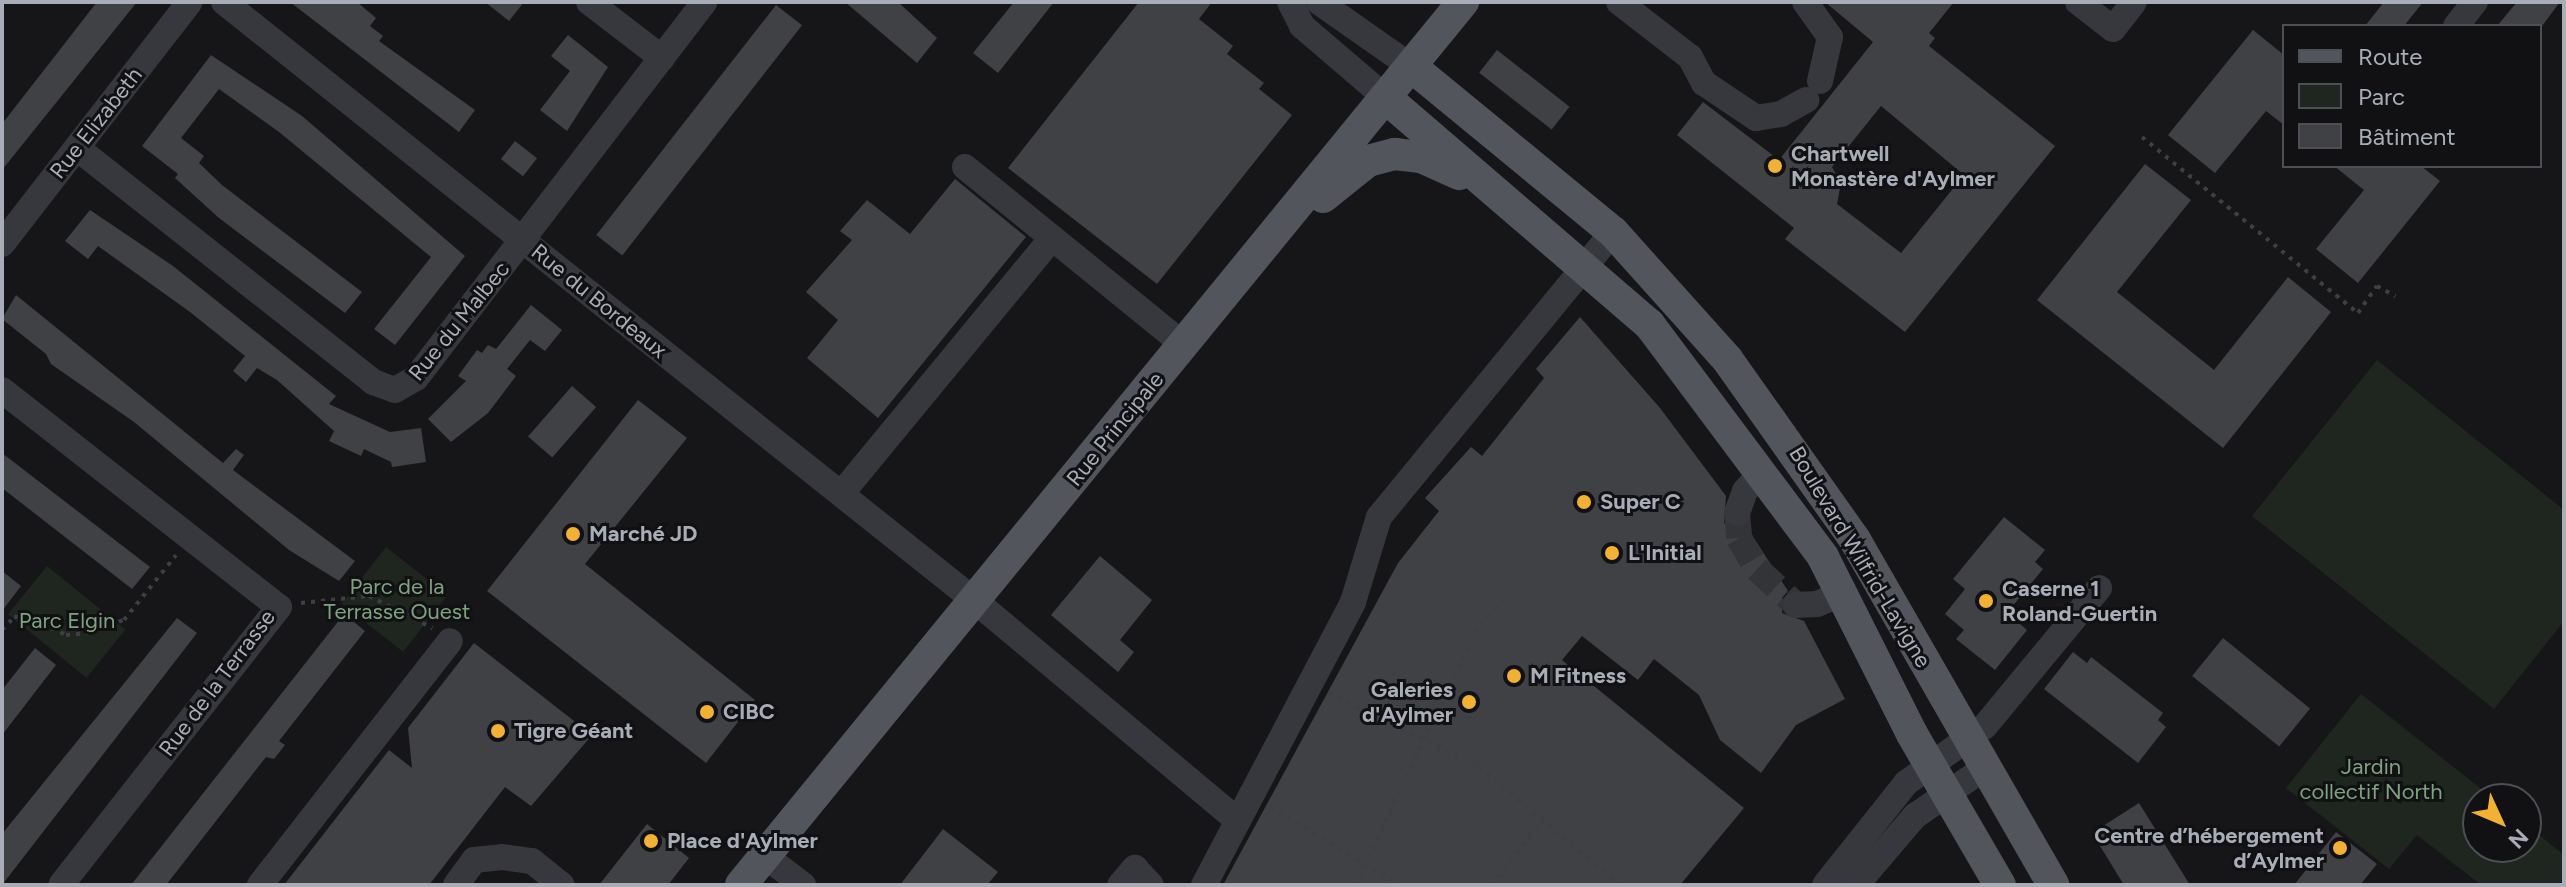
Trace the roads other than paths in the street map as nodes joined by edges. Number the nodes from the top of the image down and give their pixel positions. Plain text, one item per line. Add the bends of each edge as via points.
1 (190, 2) edge
2 (224, 2) edge
3 (589, 2) edge
4 (705, 2) edge
5 (1290, 2) edge
6 (1319, 2) edge
7 (1463, 2) edge
8 (1619, 2) edge
9 (1805, 2) edge
10 (2078, 2) edge
11 (2134, 2) edge
12 (2475, 2) edge
13 (2458, 24) edge
14 (662, 58) junction
15 (1412, 67) junction
16 (1386, 98) junction
17 (77, 148) junction
18 (965, 167) dead end
19 (1507, 202) junction
20 (1613, 232) junction
21 (1052, 238) junction
22 (523, 240) junction
23 (2, 244) edge
24 (1263, 248) junction
25 (1585, 265) junction
26 (1184, 345) junction
27 (2, 390) edge
28 (1762, 472) junction
29 (841, 494) junction
30 (1737, 513) tunnel mouth
31 (2099, 588) dead end
32 (1843, 593) junction
33 (974, 600) junction
34 (1796, 605) dead end
35 (450, 641) road end
36 (1978, 754) junction
37 (1939, 778) junction
38 (1238, 821) junction
39 (765, 856) junction
40 (61, 885) edge
41 (260, 885) edge
42 (456, 885) edge
43 (562, 885) edge
44 (741, 885) edge
45 (803, 885) edge
46 (1120, 885) edge
47 (1151, 885) edge
48 (1204, 885) edge
49 (1825, 885) edge
50 (1856, 885) edge
51 (2000, 885) edge
52 (2053, 885) edge

1 - 17 street, Rue Elizabeth
2 - 22 street, Rue du Bordeaux
3 - 14 street
4 - 14 street, Rue du Malbec
5 - 16 street via 1302,26
6 - 15 street
7 - 15 main road, Rue Principale
8 - 9 street via 1690,57 1704,83 1756,118 1781,114 1813,91 1830,37
10 - 11 street via 2113,29
12 - 13 street
14 - 22 street, Rue du Malbec
15 - 16 main road, Rue Principale
15 - 20 main road, Boulevard Wilfrid-Lavigne
16 - 19 main road, Boulevard Wilfrid-Lavigne
16 - 24 main road, Rue Principale
17 - 22 street, Rue du Malbec via 385,389 406,387 416,378
17 - 23 street, Rue Elizabeth
18 - 21 street
19 - 24 main road via 1438,163 1395,154 1361,166
19 - 25 main road, Boulevard Wilfrid-Lavigne
20 - 25 street
20 - 36 main road, Boulevard Wilfrid-Lavigne via 1727,359 1808,467
21 - 26 street
21 - 29 street
22 - 29 street, Rue du Bordeaux
24 - 26 main road, Rue Principale
25 - 28 main road, Boulevard Wilfrid-Lavigne via 1649,324
25 - 38 street via 1379,517 1353,602
26 - 33 main road, Rue Principale
27 - 40 street, Rue de la Terrasse via 279,607
28 - 30 street via 1745,491
28 - 32 main road, Boulevard Wilfrid-Lavigne
29 - 33 street, Rue du Bordeaux
31 - 36 street
32 - 34 street via 1817,604
32 - 37 main road, Boulevard Wilfrid-Lavigne
33 - 38 street, Rue du Bordeaux
33 - 39 main road, Rue Principale
35 - 41 street
36 - 37 street
36 - 52 main road, Boulevard Wilfrid-Lavigne
37 - 49 street via 1906,783
37 - 50 street via 1915,816
37 - 51 main road, Boulevard Wilfrid-Lavigne
38 - 48 street
39 - 44 main road, Rue Principale
39 - 45 street
42 - 43 street via 474,860 502,857 532,861
46 - 47 street via 1135,868

